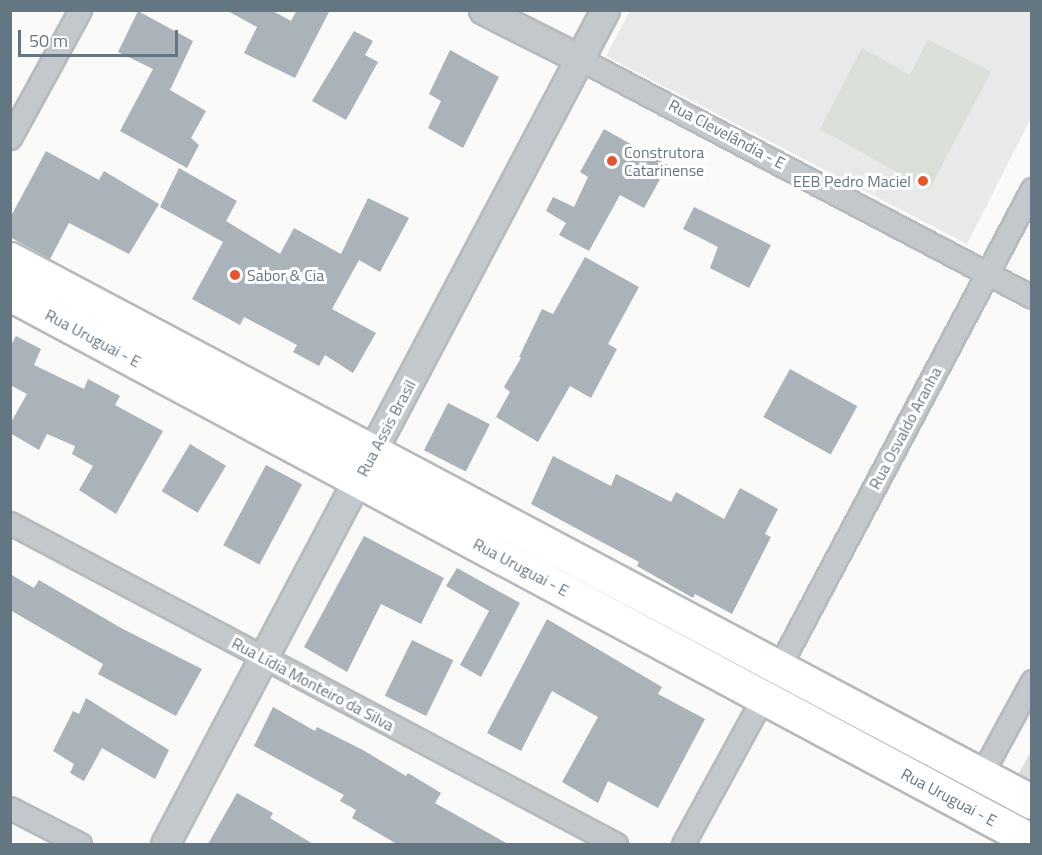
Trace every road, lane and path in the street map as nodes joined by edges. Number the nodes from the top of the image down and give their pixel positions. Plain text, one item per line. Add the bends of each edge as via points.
1 (81, 10) edge
2 (483, 10) edge
3 (605, 10) edge
4 (578, 58) junction
5 (10, 138) edge
6 (1032, 189) edge
7 (10, 259) edge
8 (987, 272) junction
9 (10, 294) edge
10 (1032, 297) edge
11 (373, 452) junction
12 (358, 480) junction
13 (10, 523) edge
14 (264, 658) junction
15 (779, 667) junction
16 (1032, 681) edge
17 (763, 697) junction
18 (981, 775) junction
19 (1032, 802) edge
20 (10, 808) edge
21 (1032, 841) edge
22 (80, 844) edge
23 (165, 844) edge
24 (616, 844) edge
25 (684, 844) edge

1 - 5 street
2 - 4 street, Rua Clevelândia - E
3 - 4 street, Rua Assis Brasil
4 - 8 street, Rua Clevelândia - E
4 - 11 street, Rua Assis Brasil
6 - 8 street, Rua Osvaldo Aranha
7 - 11 main road, Rua Uruguai - E
8 - 10 street, Rua Clevelândia - E
8 - 15 street, Rua Osvaldo Aranha
9 - 12 main road, Rua Uruguai - E
11 - 12 street, Rua Assis Brasil
11 - 15 main road, Rua Uruguai - E
12 - 14 street, Rua Assis Brasil
12 - 17 main road, Rua Uruguai - E
13 - 14 street, Rua Lídia Monteiro da Silva
14 - 23 street, Rua Assis Brasil
14 - 24 street, Rua Lídia Monteiro da Silva
15 - 18 main road, Rua Uruguai - E
16 - 18 street
17 - 21 main road, Rua Uruguai - E
17 - 25 street
18 - 19 main road, Rua Uruguai - E
20 - 22 street

